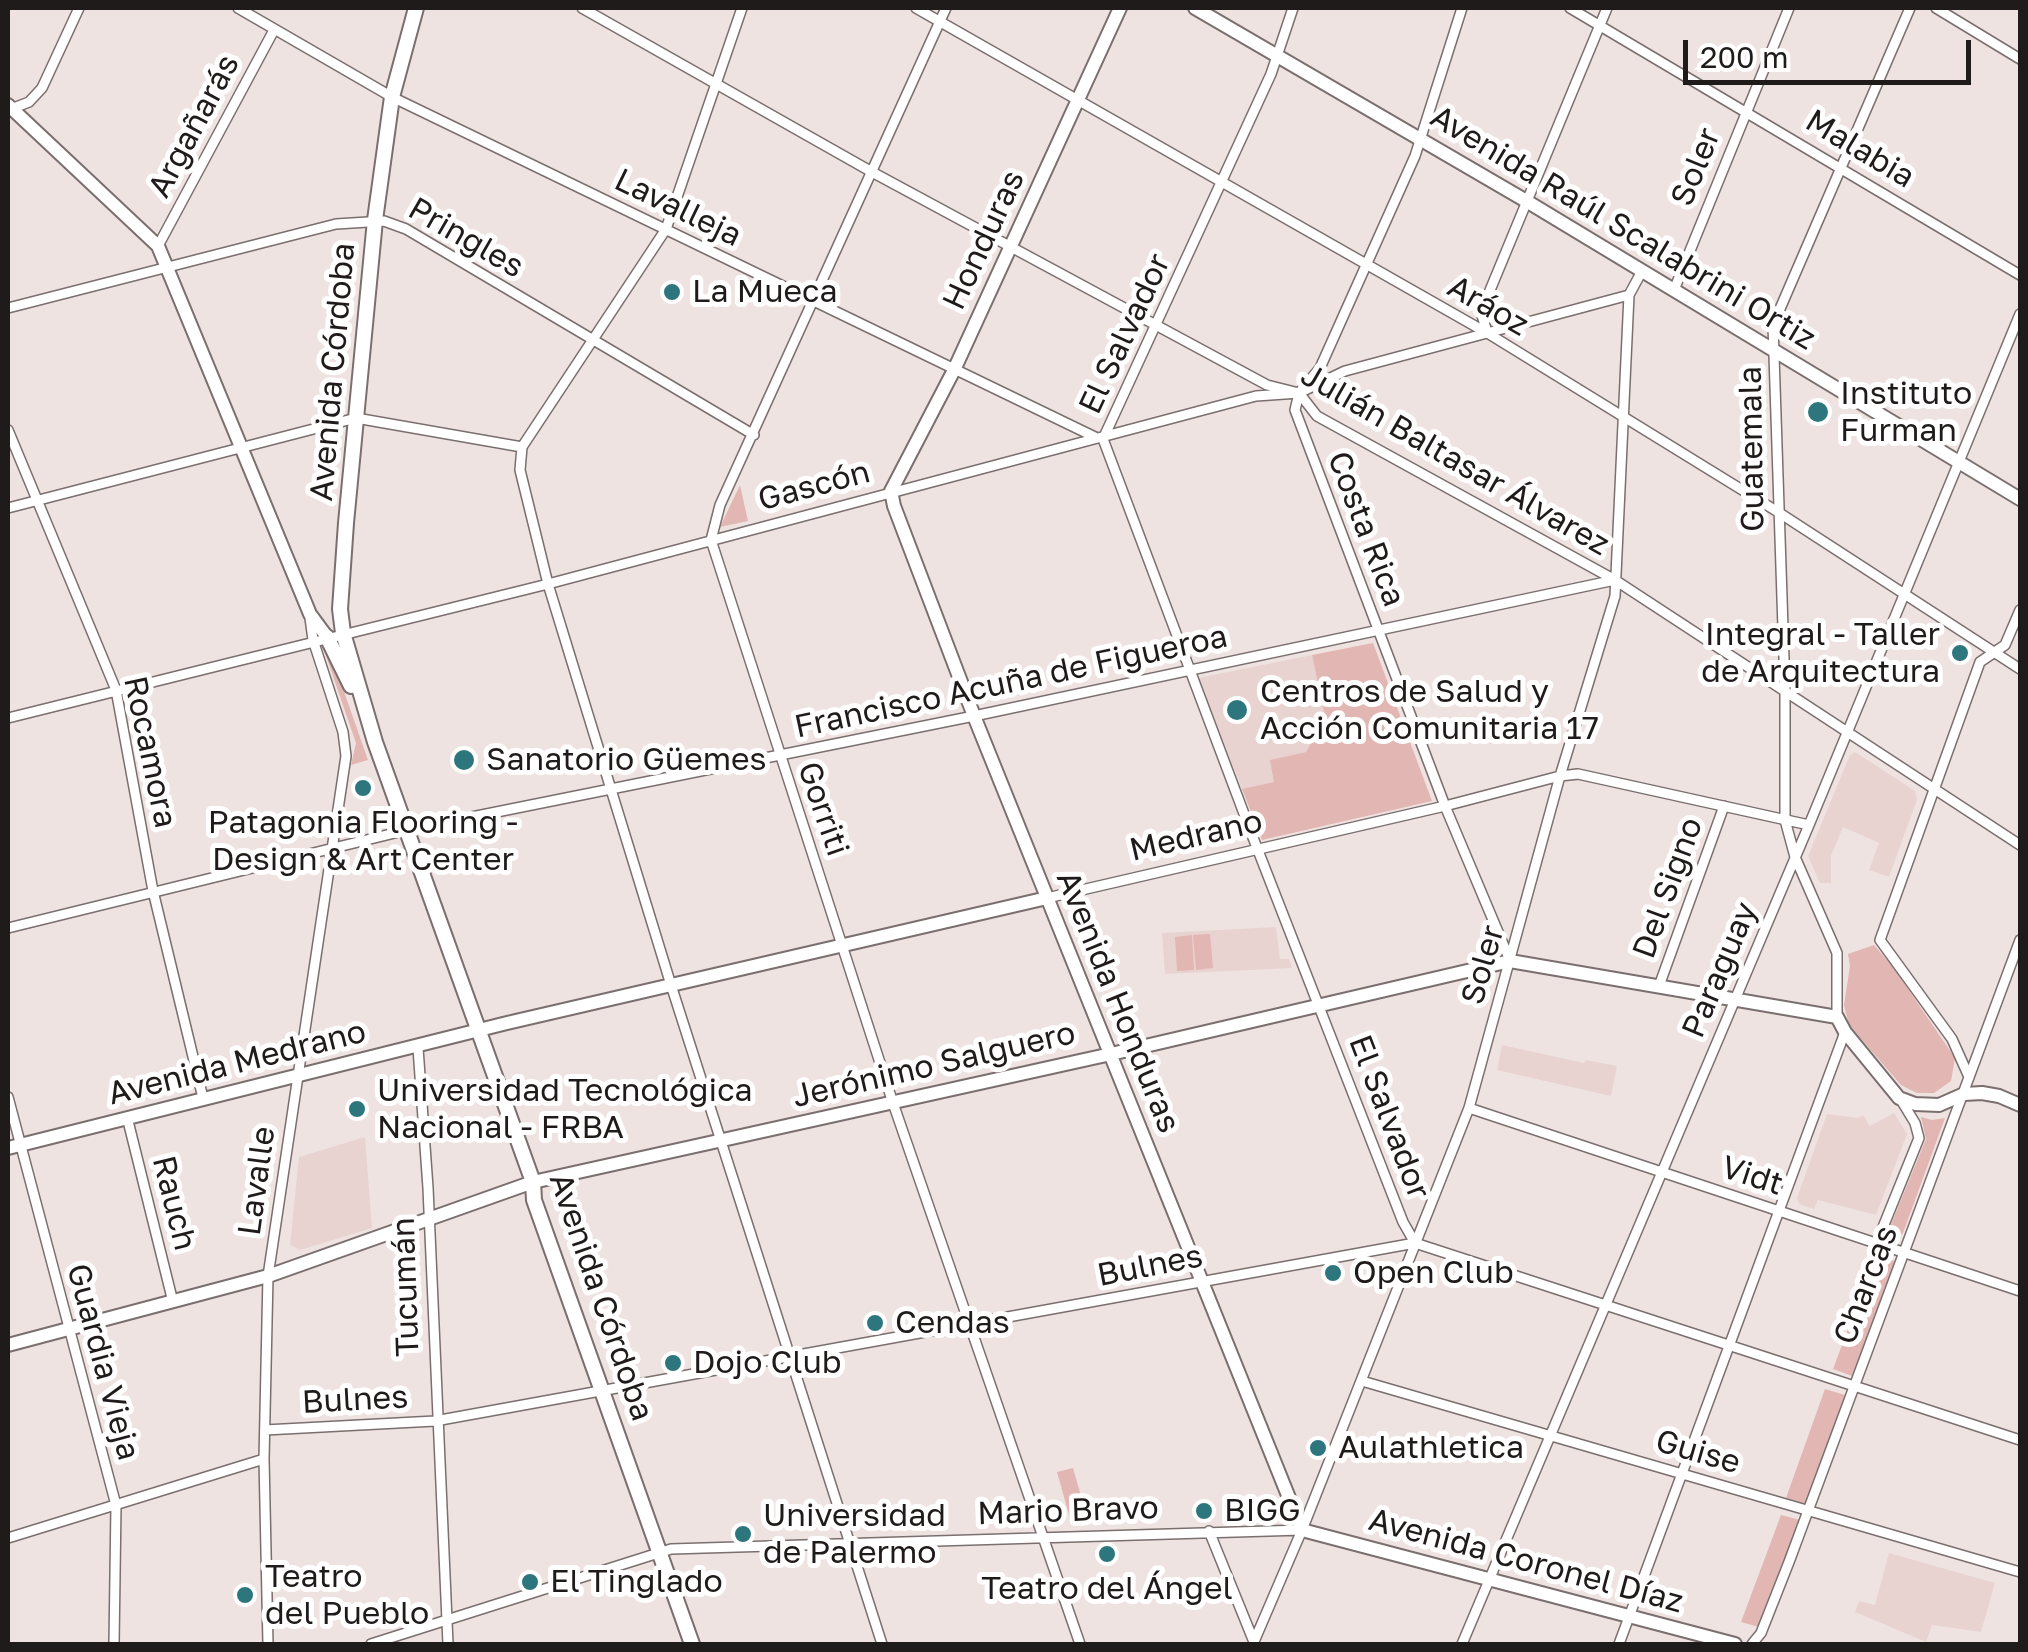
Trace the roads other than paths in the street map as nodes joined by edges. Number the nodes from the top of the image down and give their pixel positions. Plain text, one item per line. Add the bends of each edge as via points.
1 (79, 8) edge
2 (238, 8) edge
3 (416, 8) edge
4 (582, 8) edge
5 (742, 8) edge
6 (916, 8) edge
7 (946, 8) edge
8 (1120, 8) edge
9 (1195, 8) edge
10 (1293, 8) edge
11 (1462, 8) edge
12 (1570, 8) edge
13 (1606, 8) edge
14 (1789, 8) edge
15 (1910, 8) edge
16 (1936, 8) edge
17 (941, 22) junction
18 (1599, 24) junction
19 (274, 30) junction
20 (1278, 55) junction
21 (2020, 59) edge
22 (716, 84) junction
23 (392, 97) junction
24 (1078, 100) junction
25 (9, 108) edge
26 (1746, 110) junction
27 (1420, 140) junction
28 (1844, 168) junction
29 (872, 172) junction
30 (1222, 184) junction
31 (1528, 202) junction
32 (374, 220) junction
33 (666, 229) junction
34 (158, 246) junction
35 (1011, 247) junction
36 (1366, 265) junction
37 (168, 267) junction
38 (1642, 271) junction
39 (2020, 275) edge
40 (1674, 290) junction
41 (1629, 295) junction
42 (814, 304) junction
43 (8, 308) edge
44 (2020, 314) edge
45 (1156, 325) junction
46 (1489, 334) junction
47 (594, 342) junction
48 (1775, 350) junction
49 (954, 370) junction
50 (1300, 393) junction
51 (1622, 416) junction
52 (356, 418) junction
53 (8, 430) edge
54 (754, 436) junction
55 (1103, 439) junction
56 (241, 447) junction
57 (522, 448) junction
58 (1961, 462) junction
59 (891, 492) junction
60 (2020, 499) edge
61 (37, 500) junction
62 (8, 508) edge
63 (1778, 512) junction
64 (712, 540) junction
65 (1616, 580) junction
66 (548, 584) junction
67 (1905, 595) junction
68 (2020, 610) edge
69 (1378, 630) junction
70 (344, 633) junction
71 (320, 638) junction
72 (1993, 652) junction
73 (1188, 670) junction
74 (2020, 670) edge
75 (1784, 689) junction
76 (116, 690) junction
77 (974, 716) junction
78 (8, 718) edge
79 (1848, 729) junction
80 (375, 742) junction
81 (778, 756) junction
82 (1560, 776) junction
83 (1934, 788) junction
84 (611, 790) junction
85 (1445, 806) junction
86 (1724, 806) junction
87 (1785, 820) junction
88 (1808, 826) junction
89 (408, 830) junction
90 (2020, 845) edge
91 (332, 848) junction
92 (1258, 850) junction
93 (1795, 857) junction
94 (153, 891) junction
95 (1047, 898) junction
96 (8, 928) edge
97 (2020, 940) edge
98 (842, 945) junction
99 (1510, 960) junction
100 (671, 985) junction
101 (1659, 986) junction
102 (1734, 1000) junction
103 (1320, 1006) junction
104 (1837, 1017) junction
105 (478, 1032) junction
106 (1846, 1032) junction
107 (418, 1048) junction
108 (1110, 1054) junction
109 (298, 1077) junction
110 (1970, 1079) junction
111 (1964, 1094) junction
112 (8, 1097) edge
113 (203, 1098) junction
114 (1899, 1098) junction
115 (893, 1103) junction
116 (2020, 1105) edge
117 (1469, 1108) junction
118 (126, 1118) junction
119 (721, 1141) junction
120 (14, 1146) edge
121 (1660, 1172) junction
122 (534, 1182) junction
123 (1780, 1211) junction
124 (428, 1219) junction
125 (1878, 1242) junction
126 (1414, 1243) junction
127 (1906, 1251) junction
128 (268, 1276) junction
129 (1200, 1282) junction
130 (2020, 1291) edge
131 (174, 1302) junction
132 (1604, 1306) junction
133 (968, 1325) junction
134 (68, 1329) junction
135 (8, 1345) edge
136 (1730, 1346) junction
137 (791, 1358) junction
138 (1362, 1381) junction
139 (1854, 1388) junction
140 (604, 1392) junction
141 (436, 1421) junction
142 (265, 1430) junction
143 (1549, 1436) junction
144 (2020, 1440) edge
145 (264, 1458) junction
146 (1683, 1473) junction
147 (116, 1505) junction
148 (1808, 1510) junction
149 (1302, 1530) junction
150 (1209, 1531) junction
151 (1041, 1536) junction
152 (8, 1538) edge
153 (851, 1544) junction
154 (661, 1551) junction
155 (2020, 1572) edge
156 (1488, 1580) junction
157 (1630, 1617) junction
158 (447, 1620) junction
159 (1254, 1643) edge
160 (114, 1644) edge
161 (268, 1644) edge
162 (371, 1644) edge
163 (448, 1644) edge
164 (692, 1644) edge
165 (882, 1644) edge
166 (1080, 1644) edge
167 (1462, 1644) edge
168 (1619, 1644) edge
169 (1735, 1644) edge
170 (1752, 1644) edge

1 - 25 street via 42,88 29,102
2 - 19 street, Lavalleja
3 - 23 main road, Avenida Córdoba
4 - 22 street, Julián Baltasar Álvarez
5 - 22 street
6 - 17 street, Aráoz
7 - 17 street
8 - 24 main road, Honduras
9 - 20 main road, Avenida Raúl Scalabrini Ortiz
10 - 20 street, El Salvador
11 - 27 street
12 - 18 street, Malabia
13 - 18 street
14 - 26 street, Soler
15 - 28 street, Guatemala
16 - 21 street
17 - 24 street, Aráoz
17 - 29 street
18 - 26 street, Malabia
18 - 31 street
19 - 23 street, Lavalleja
19 - 34 street, Argañarás
20 - 27 main road, Avenida Raúl Scalabrini Ortiz
20 - 30 street, El Salvador
22 - 29 street, Julián Baltasar Álvarez
22 - 33 street
23 - 32 main road, Avenida Córdoba
23 - 33 street, Lavalleja
24 - 30 street, Aráoz
24 - 35 main road, Honduras
25 - 34 main road
26 - 28 street, Malabia
26 - 40 street, Soler
27 - 31 main road, Avenida Raúl Scalabrini Ortiz
27 - 36 street
28 - 39 street, Malabia
28 - 48 street, Guatemala via 1774,324
29 - 35 street, Julián Baltasar Álvarez
29 - 42 street
30 - 36 street, Aráoz
30 - 45 street, El Salvador
31 - 38 main road, Avenida Raúl Scalabrini Ortiz
31 - 46 street via 1480,312
32 - 37 street, Pringles via 347,221
32 - 47 street, Pringles via 406,229
32 - 52 main road, Avenida Córdoba
33 - 42 street, Lavalleja
33 - 47 street
34 - 37 main road
35 - 45 street, Julián Baltasar Álvarez
35 - 49 main road, Honduras
36 - 46 street, Aráoz
36 - 50 street via 1320,368
37 - 43 street, Pringles
37 - 56 main road
38 - 40 main road, Avenida Raúl Scalabrini Ortiz
38 - 41 street, Soler
40 - 48 main road, Avenida Raúl Scalabrini Ortiz
41 - 46 street, Gascón
41 - 51 street, Soler
42 - 49 street, Lavalleja
42 - 54 street
44 - 58 street, Paraguay
45 - 50 street, Julián Baltasar Álvarez via 1266,385
45 - 55 street, El Salvador
46 - 50 street, Gascón via 1345,371
46 - 51 street, Aráoz
47 - 54 street, Pringles
47 - 57 street
48 - 58 main road, Avenida Raúl Scalabrini Ortiz
48 - 63 street, Guatemala
49 - 55 street, Lavalleja
49 - 59 main road, Honduras
50 - 55 street, Gascón via 1256,396
50 - 65 street, Julián Baltasar Álvarez via 1316,416
50 - 69 street, Costa Rica via 1296,416
51 - 63 street, Aráoz
51 - 65 street, Soler
52 - 56 street
52 - 57 street
52 - 70 main road, Avenida Córdoba via 340,608
53 - 61 street, Rocamora
54 - 64 street via 720,505
55 - 59 street, Gascón
55 - 73 street, El Salvador
56 - 61 street
56 - 71 main road
57 - 66 street via 520,470
58 - 60 main road, Avenida Raúl Scalabrini Ortiz
58 - 67 street, Paraguay
59 - 64 street, Gascón
59 - 77 main road, Avenida Honduras
61 - 62 street
61 - 76 street, Rocamora
63 - 67 street, Aráoz
63 - 75 street, Guatemala
64 - 66 street, Gascón
64 - 81 street, Gorriti
65 - 69 street, Francisco Acuña de Figueroa
65 - 75 street, Julián Baltasar Álvarez
65 - 82 street, Soler
66 - 70 street, Gascón
66 - 84 street
67 - 72 street, Aráoz
67 - 79 street, Paraguay
68 - 72 street via 2005,644
69 - 73 street, Francisco Acuña de Figueroa
69 - 85 street, Costa Rica
70 - 71 street, Gascón
70 - 80 main road, Avenida Córdoba
71 - 76 street, Gascón
71 - 80 main road, Avenida Córdoba
71 - 91 street, Lavalle via 345,742
72 - 74 street, Aráoz
72 - 83 street via 1980,662
73 - 77 street, Francisco Acuña de Figueroa
73 - 92 street, El Salvador
75 - 79 street, Julián Baltasar Álvarez
75 - 87 street, Guatemala
76 - 78 street, Gascón
76 - 94 street, Rocamora
77 - 81 street, Francisco Acuña de Figueroa
77 - 95 main road, Avenida Honduras
79 - 83 street, Julián Baltasar Álvarez
79 - 88 street, Paraguay
80 - 89 main road, Avenida Córdoba
81 - 84 street, Francisco Acuña de Figueroa
81 - 98 street, Gorriti
82 - 85 street, Medrano
82 - 86 street, Medrano via 1578,774
82 - 99 street, Soler
83 - 90 street, Julián Baltasar Álvarez
83 - 110 street via 1880,940 1952,1039
84 - 89 street, Francisco Acuña de Figueroa
84 - 100 street
85 - 92 street, Medrano
85 - 99 street, Costa Rica
86 - 87 street, Medrano
86 - 101 street, Del Signo
87 - 88 street, Medrano
87 - 93 street, Guatemala
88 - 93 street, Paraguay
89 - 91 street, Francisco Acuña de Figueroa
89 - 105 main road, Avenida Córdoba
91 - 94 street, Francisco Acuña de Figueroa
91 - 109 street, Lavalle
92 - 95 street, Medrano
92 - 103 street, El Salvador
93 - 102 street, Paraguay
93 - 104 street via 1837,953
94 - 96 street, Francisco Acuña de Figueroa
94 - 113 street, Rocamora
95 - 98 main road, Medrano
95 - 108 main road, Avenida Honduras
97 - 110 street, Charcas
98 - 100 main road, Medrano
98 - 115 street, Gorriti
99 - 101 main road, Jerónimo Salguero
99 - 103 main road, Jerónimo Salguero
99 - 117 street, Soler
100 - 105 main road, Medrano
100 - 119 street
101 - 102 main road, Jerónimo Salguero
102 - 104 main road, Jerónimo Salguero
102 - 121 street, Paraguay
103 - 108 main road, Jerónimo Salguero
103 - 126 street, El Salvador
104 - 106 main road
105 - 107 main road, Avenida Medrano
105 - 122 main road, Avenida Córdoba
106 - 114 main road
106 - 123 street
107 - 109 main road, Avenida Medrano
107 - 124 street, Tucumán
108 - 115 main road, Jerónimo Salguero
108 - 129 main road, Avenida Honduras
109 - 113 main road, Avenida Medrano
109 - 128 street, Lavalle
110 - 111 street, Charcas
111 - 114 main road via 1939,1105
111 - 116 main road via 1982,1092
111 - 127 street, Charcas
112 - 120 street, Guardia Vieja
113 - 118 main road, Avenida Medrano
114 - 125 street via 1919,1138
115 - 119 main road, Jerónimo Salguero
115 - 133 street, Gorriti
117 - 121 street, Vidt
117 - 126 street, Soler
118 - 120 main road, Avenida Medrano
118 - 131 street, Rauch
119 - 122 main road, Jerónimo Salguero
119 - 137 street
120 - 134 street, Guardia Vieja
121 - 123 street, Vidt
121 - 132 street, Paraguay
122 - 124 main road, Jerónimo Salguero
122 - 140 main road, Avenida Córdoba via 534,1200
123 - 125 street, Vidt
123 - 136 street
124 - 128 main road, Jerónimo Salguero
124 - 141 street, Tucumán
125 - 127 street, Vidt
126 - 129 street, Bulnes
126 - 132 street, Bulnes
126 - 138 street, Soler
127 - 130 street, Vidt
127 - 139 street, Charcas
128 - 131 main road, Jerónimo Salguero
128 - 142 street, Lavalle
129 - 133 street, Bulnes
129 - 149 main road, Avenida Honduras
131 - 134 main road, Jerónimo Salguero
132 - 136 street, Bulnes
132 - 143 street, Paraguay
133 - 137 street, Bulnes
133 - 151 street, Gorriti
134 - 135 main road, Jerónimo Salguero
134 - 147 street, Guardia Vieja
136 - 139 street, Bulnes
136 - 146 street
137 - 140 street, Bulnes
137 - 153 street
138 - 143 street, Guise
138 - 149 street, Soler
139 - 144 street, Bulnes
139 - 148 street, Charcas
140 - 141 street, Bulnes
140 - 154 main road, Avenida Córdoba
141 - 142 street, Bulnes
141 - 158 street, Tucumán
142 - 145 street, Lavalle
143 - 146 street, Guise
143 - 156 street, Paraguay
145 - 147 street
145 - 161 street, Lavalle
146 - 148 street, Guise
146 - 157 street
147 - 152 street
147 - 160 street, Guardia Vieja
148 - 155 street, Guise
148 - 170 street, Charcas
149 - 150 street, Mario Bravo
149 - 156 main road, Avenida Coronel Díaz
149 - 159 street, Soler
150 - 151 street, Mario Bravo
150 - 159 street
151 - 153 street, Mario Bravo
151 - 166 street, Gorriti
153 - 154 street, Mario Bravo
153 - 165 street
154 - 158 street, Mario Bravo
154 - 164 main road, Avenida Córdoba
156 - 157 main road, Avenida Coronel Díaz
156 - 167 street, Paraguay
157 - 168 street
157 - 169 main road, Avenida Coronel Díaz
158 - 162 street, Mario Bravo
158 - 163 street, Tucumán

